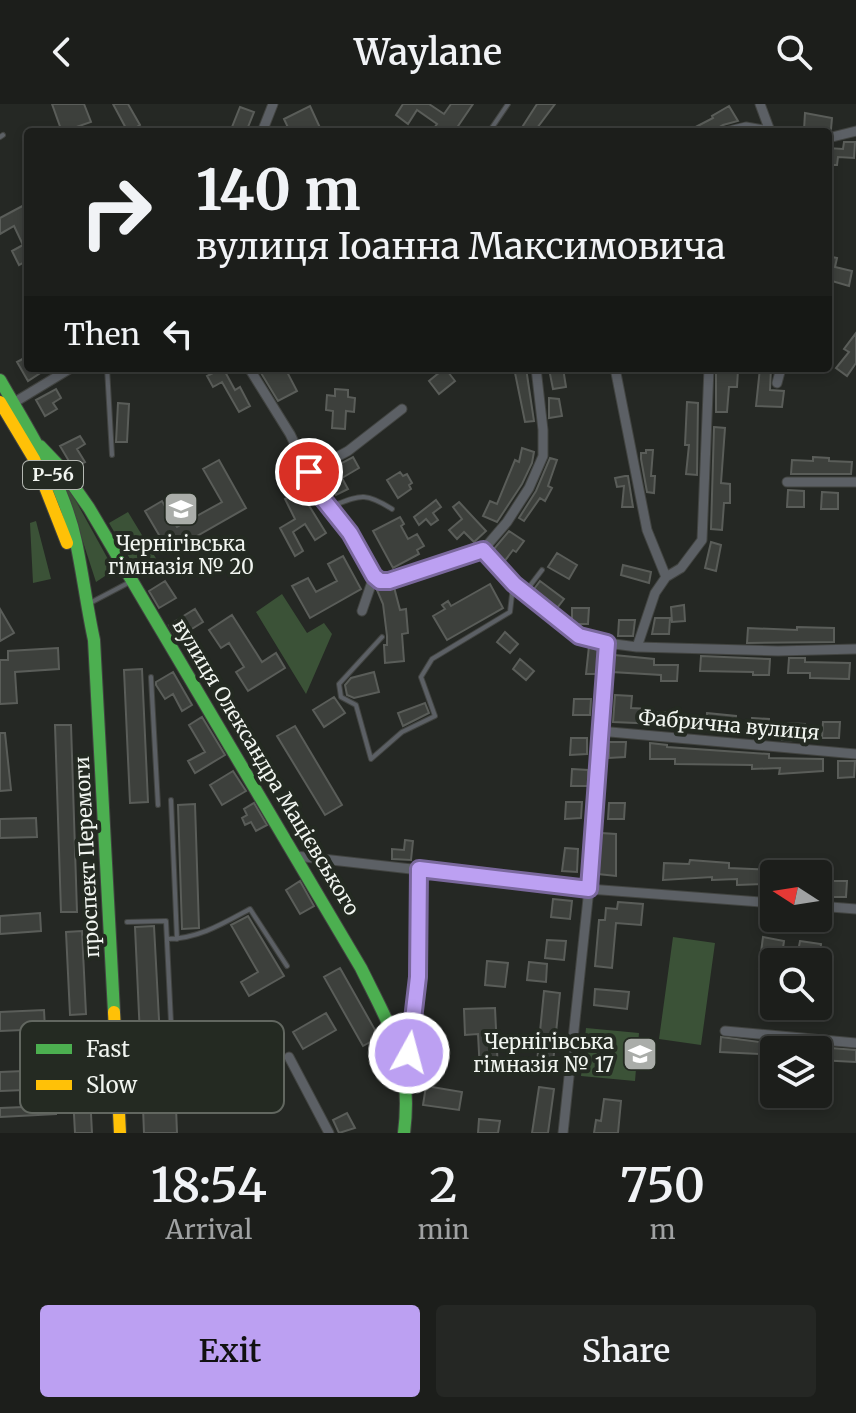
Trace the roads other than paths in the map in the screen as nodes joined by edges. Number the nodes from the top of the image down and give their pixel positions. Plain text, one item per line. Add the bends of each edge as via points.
1 (273, 104) edge
2 (508, 104) edge
3 (760, 104) edge
4 (264, 128) edge
5 (492, 128) edge
6 (769, 128) edge
7 (856, 131) edge
8 (832, 137) edge
9 (64, 372) edge
10 (107, 372) edge
11 (251, 372) edge
12 (536, 372) edge
13 (616, 372) edge
14 (709, 372) edge
15 (780, 372) edge
16 (0, 380) edge
17 (777, 383) dead end
18 (6, 405) edge
19 (402, 409) dead end
20 (37, 444) junction
21 (112, 455) dead end
22 (309, 472) junction
23 (787, 482) dead end
24 (856, 482) edge
25 (330, 507) junction
26 (392, 509) dead end
27 (483, 550) junction
28 (542, 570) dead end
29 (374, 576) junction
30 (666, 577) junction
31 (81, 580) junction
32 (132, 581) junction
33 (514, 584) junction
34 (525, 593) junction
35 (88, 604) junction
36 (362, 611) dead end
37 (382, 637) dead end
38 (607, 643) junction
39 (637, 647) junction
40 (856, 649) edge
41 (151, 677) dead end
42 (599, 731) junction
43 (856, 754) edge
44 (171, 800) dead end
45 (158, 805) dead end
46 (296, 856) junction
47 (419, 869) junction
48 (589, 889) junction
49 (760, 902) edge
50 (832, 907) edge
51 (856, 909) edge
52 (127, 922) dead end
53 (167, 939) junction
54 (177, 939) junction
55 (287, 966) dead end
56 (114, 1021) edge
57 (171, 1021) edge
58 (725, 1031) dead end
59 (856, 1043) edge
60 (289, 1057) dead end
61 (406, 1078) junction
62 (119, 1113) edge
63 (120, 1133) edge
64 (329, 1133) edge
65 (404, 1133) edge
66 (563, 1133) edge

1 - 4 street
2 - 5 lane
3 - 6 street
7 - 8 street
9 - 18 street
10 - 21 lane
11 - 22 street
12 - 27 street via 543,456 507,522
13 - 30 street via 643,515
14 - 30 street via 702,540 681,568
15 - 17 street
16 - 18 main road, проспект Перемоги / Р-56
18 - 20 main road, проспект Перемоги / Р-56
18 - 31 main road, проспект Перемоги / Р-56 via 34,459
19 - 22 street via 348,451
20 - 31 main road, проспект Перемоги / Р-56 via 68,516
20 - 32 main road, вулиця Олександра Мацієвського via 54,459 98,521
22 - 25 street
23 - 24 street
25 - 26 lane via 362,495
25 - 29 street
27 - 29 street via 389,581
27 - 33 street
28 - 34 lane
29 - 36 street
30 - 39 street via 655,593
31 - 35 main road, проспект Перемоги / Р-56
32 - 35 lane
32 - 46 main road, вулиця Олександра Мацієвського
33 - 34 street
33 - 37 lane via 510,612 432,659 421,677 435,716 402,732 371,759 356,705 341,697 339,684
34 - 38 street via 579,636
35 - 56 main road, проспект Перемоги / Р-56 via 98,672
38 - 39 street
38 - 42 street
39 - 40 street
41 - 45 lane
42 - 43 street, Фабрична вулиця
42 - 48 street
44 - 54 lane
46 - 47 street
46 - 61 main road, вулиця Олександра Мацієвського via 361,968 396,1039
47 - 48 street
47 - 61 street via 418,977
48 - 49 street
48 - 66 street
50 - 51 street
52 - 53 lane via 166,921
53 - 54 lane
53 - 57 lane
54 - 55 lane via 250,909
58 - 59 street
60 - 64 street
61 - 65 main road, вулиця Олександра Мацієвського
62 - 63 main road, проспект Перемоги / Р-56

